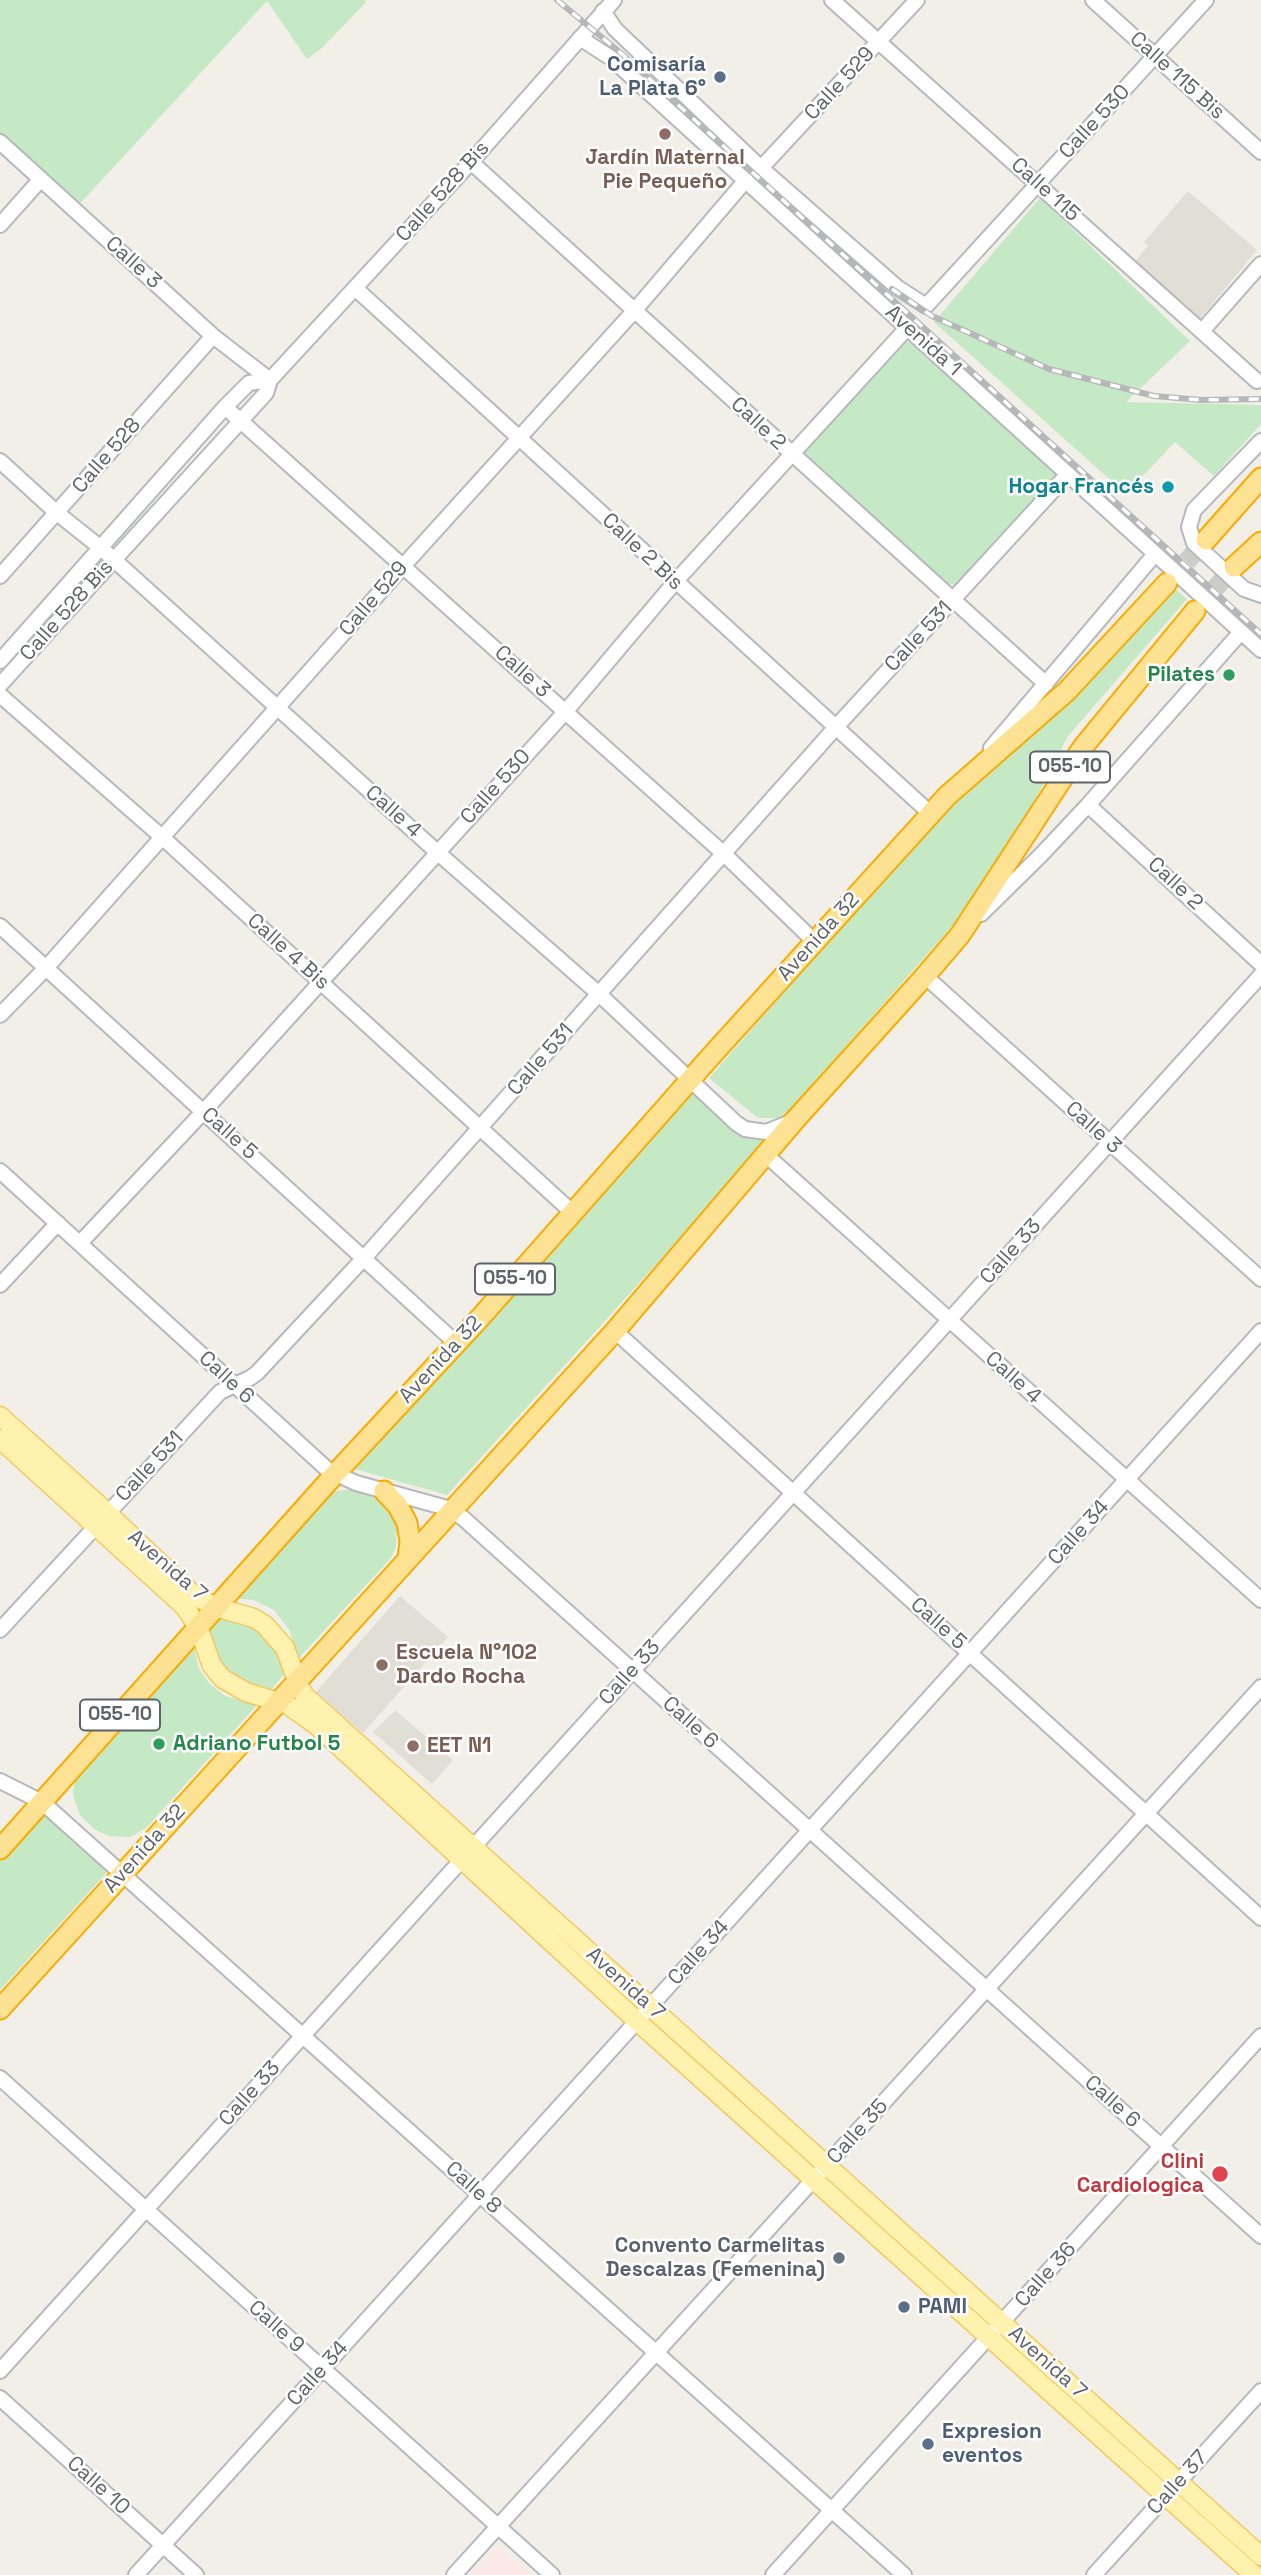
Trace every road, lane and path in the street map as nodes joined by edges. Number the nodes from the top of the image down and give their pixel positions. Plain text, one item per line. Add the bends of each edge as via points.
1 (614, 0) edge
2 (832, 0) edge
3 (917, 0) edge
4 (1093, 0) edge
5 (1206, 0) edge
6 (603, 11) junction
7 (580, 38) junction
8 (879, 43) junction
9 (1156, 57) junction
10 (0, 142) edge
11 (1261, 152) edge
12 (471, 162) junction
13 (761, 168) junction
14 (41, 179) junction
15 (746, 180) junction
16 (1037, 184) junction
17 (0, 225) edge
18 (1261, 264) edge
19 (355, 288) junction
20 (926, 306) joint
21 (635, 310) junction
22 (908, 327) junction
23 (1202, 331) junction
24 (212, 335) junction
25 (270, 380) junction
26 (1257, 381) dead end
27 (225, 407) junction
28 (241, 420) junction
29 (520, 438) junction
30 (1261, 441) edge
31 (790, 454) junction
32 (0, 461) edge
33 (1068, 474) junction
34 (1261, 478) edge
35 (57, 513) junction
36 (1206, 540) tunnel mouth
37 (1261, 542) edge
38 (101, 548) junction
39 (1156, 554) junction
40 (114, 559) junction
41 (404, 565) junction
42 (1234, 568) tunnel mouth
43 (0, 576) edge
44 (675, 583) junction
45 (1167, 583) tunnel mouth
46 (1261, 595) edge
47 (954, 599) junction
48 (1195, 611) tunnel mouth
49 (1241, 632) junction
50 (1261, 650) edge
51 (0, 660) edge
52 (1046, 684) junction
53 (0, 685) edge
54 (0, 695) edge
55 (278, 709) junction
56 (566, 711) junction
57 (836, 727) junction
58 (966, 777) junction
59 (1088, 804) junction
60 (931, 814) junction
61 (162, 837) junction
62 (437, 852) junction
63 (724, 854) junction
64 (0, 926) edge
65 (960, 935) junction
66 (816, 942) junction
67 (1261, 964) edge
68 (46, 968) junction
69 (1261, 975) edge
70 (925, 976) junction
71 (321, 981) junction
72 (599, 994) junction
73 (0, 1016) edge
74 (691, 1080) junction
75 (204, 1111) junction
76 (795, 1120) junction
77 (481, 1129) junction
78 (1109, 1143) junction
79 (765, 1154) junction
80 (0, 1171) edge
81 (573, 1213) junction
82 (58, 1223) junction
83 (80, 1243) junction
84 (364, 1258) junction
85 (1261, 1279) edge
86 (0, 1285) edge
87 (949, 1320) junction
88 (615, 1331) junction
89 (1261, 1331) edge
90 (456, 1343) junction
91 (233, 1385) junction
92 (0, 1416) edge
93 (0, 1439) edge
94 (335, 1474) junction
95 (1127, 1480) junction
96 (384, 1491) junction
97 (793, 1493) junction
98 (452, 1510) junction
99 (102, 1519) junction
100 (408, 1559) junction
101 (1261, 1600) edge
102 (216, 1607) junction
103 (198, 1628) junction
104 (0, 1630) edge
105 (970, 1653) junction
106 (632, 1671) junction
107 (297, 1681) junction
108 (1261, 1687) edge
109 (278, 1702) junction
110 (0, 1781) edge
111 (42, 1802) junction
112 (1146, 1814) junction
113 (810, 1830) junction
114 (0, 1849) edge
115 (468, 1853) junction
116 (123, 1874) junction
117 (1261, 1918) edge
118 (987, 1990) junction
119 (651, 2006) junction
120 (0, 2009) edge
121 (637, 2021) junction
122 (303, 2035) junction
123 (1261, 2036) edge
124 (0, 2078) edge
125 (1161, 2146) junction
126 (828, 2166) junction
127 (815, 2179) junction
128 (480, 2194) junction
129 (145, 2210) junction
130 (1261, 2236) edge
131 (1002, 2323) junction
132 (989, 2337) junction
133 (657, 2353) junction
134 (322, 2369) junction
135 (0, 2371) edge
136 (1261, 2391) edge
137 (0, 2398) edge
138 (1179, 2482) junction
139 (1166, 2496) junction
140 (832, 2511) junction
141 (498, 2525) junction
142 (163, 2545) junction
143 (1261, 2556) edge
144 (136, 2575) edge
145 (196, 2575) edge
146 (454, 2575) edge
147 (552, 2575) edge
148 (773, 2575) edge
149 (904, 2575) edge
150 (1094, 2575) edge
151 (1254, 2575) edge

1 - 6 street, Calle 528 Bis
2 - 8 street, Calle 115
3 - 8 street, Calle 529
4 - 9 street, Calle 115 Bis
5 - 9 street, Calle 530
6 - 7 street, Calle 528 Bis
6 - 13 street, Avenida 1 via 615,29
7 - 12 street, Calle 528 Bis
7 - 15 street, Avenida 1 via 611,58
8 - 13 street, Calle 529
8 - 16 street, Calle 115
9 - 11 street, Calle 115 Bis
9 - 16 street, Calle 530
10 - 14 street, Calle 3
12 - 19 street, Calle 528 Bis
12 - 21 street, Calle 2
13 - 20 street, Avenida 1 via 898,288
14 - 17 street
14 - 24 street, Calle 3
15 - 21 street, Calle 529
15 - 22 street, Avenida 1
16 - 20 street, Calle 530
16 - 23 street, Calle 115
18 - 23 street
19 - 25 street, Calle 528 Bis
19 - 29 street, Calle 2 Bis
21 - 29 street, Calle 529
21 - 31 street, Calle 2
22 - 31 street, Calle 530
22 - 33 street, Avenida 1
23 - 26 street, Calle 115
24 - 25 street, Calle 3
24 - 35 street, Calle 528
25 - 27 street, Calle 528 Bis via 248,383
25 - 28 street, Calle 528 Bis via 266,393
27 - 28 street, Calle 3
27 - 38 street, Calle 528 Bis
28 - 40 street, Calle 528 Bis
28 - 41 street, Calle 3
29 - 41 street, Calle 529
29 - 44 street, Calle 2 Bis
30 - 46 street via 1194,510 1189,527 1195,543 1234,580 1248,592
31 - 44 street, Calle 530
31 - 47 street, Calle 2
32 - 35 street, Calle 4
33 - 39 street, Avenida 1
33 - 47 street, Calle 531
34 - 36 highway
35 - 38 street, Calle 4
35 - 43 street, Calle 528
37 - 42 highway
38 - 40 street, Calle 4
38 - 51 street, Calle 528 Bis
39 - 49 street, Avenida 1
39 - 52 street, Avenida 32
40 - 53 street, Calle 528 Bis
40 - 55 street, Calle 4
41 - 55 street, Calle 529
41 - 56 street, Calle 3
44 - 56 street, Calle 530
44 - 57 street, Calle 2 Bis
45 - 58 highway, Avenida 32 / 055-10 via 1059,699
47 - 52 street, Calle 2
47 - 57 street, Calle 531
48 - 65 highway, Avenida 32 / 055-10 via 1083,747
49 - 50 street, Avenida 1
49 - 59 street, Avenida 32
52 - 58 street, Avenida 32
54 - 61 street, Calle 4 Bis
55 - 61 street, Calle 529
55 - 62 street, Calle 4
56 - 62 street, Calle 530
56 - 63 street, Calle 3
57 - 60 street, Calle 2 Bis
57 - 63 street, Calle 531
58 - 60 highway, Avenida 32 / 055-10
59 - 65 street, Avenida 32
59 - 67 street, Calle 2
60 - 66 highway, Avenida 32 / 055-10
61 - 68 street, Calle 529
61 - 71 street, Calle 4 Bis
62 - 71 street, Calle 530
62 - 72 street, Calle 4
63 - 66 street, Calle 3
63 - 72 street, Calle 531
64 - 68 street, Calle 5
65 - 70 highway, Avenida 32 / 055-10
66 - 74 highway, Avenida 32 / 055-10
68 - 73 street, Calle 529
68 - 75 street, Calle 5
69 - 78 street, Calle 33
70 - 76 highway, Avenida 32 / 055-10
70 - 78 street, Calle 3
71 - 75 street, Calle 530
71 - 77 street, Calle 4 Bis
72 - 74 street, Calle 4
72 - 77 street, Calle 531
74 - 76 street, Calle 4 via 745,1129 766,1132
74 - 81 highway, Avenida 32 / 055-10
75 - 83 street, Calle 530
75 - 84 street, Calle 5
76 - 79 highway, Avenida 32 / 055-10
77 - 81 street, Calle 4 Bis
77 - 84 street, Calle 531
78 - 85 street, Calle 3
78 - 87 street, Calle 33
79 - 87 street, Calle 4
79 - 88 highway, Avenida 32 / 055-10
80 - 82 street, Calle 6
81 - 90 highway, Avenida 32 / 055-10
82 - 83 street, Calle 6
82 - 86 street
83 - 91 street, Calle 6
84 - 90 street, Calle 5
84 - 91 street, Calle 531 via 257,1373
87 - 95 street, Calle 4
87 - 97 street, Calle 33
88 - 97 street, Calle 5
88 - 98 highway, Avenida 32 / 055-10
89 - 95 street, Calle 34
90 - 94 highway, Avenida 32 / 055-10
91 - 94 street, Calle 6
91 - 99 street, Calle 531 via 220,1392
92 - 99 main road, Avenida 7
93 - 99 main road, Avenida 7
94 - 96 street, Calle 6
94 - 102 highway, Avenida 32 / 055-10
95 - 101 street, Calle 4
95 - 105 street, Calle 34
96 - 98 street, Calle 6
96 - 100 highway via 407,1523
97 - 105 street, Calle 5
97 - 106 street, Calle 33
98 - 100 highway, Avenida 32 / 055-10
98 - 106 street, Calle 6
99 - 102 main road, Avenida 7 via 195,1596
99 - 103 main road, Avenida 7 via 185,1607
99 - 104 street, Calle 531
100 - 107 highway, Avenida 32 / 055-10
102 - 103 highway, Avenida 32 / 055-10
102 - 107 main road, Avenida 7 via 265,1625 285,1648
103 - 109 main road, Avenida 7 via 212,1666 223,1679
103 - 111 highway, Avenida 32 / 055-10
105 - 112 street, Calle 5
105 - 113 street, Calle 34
106 - 113 street, Calle 6
106 - 115 street, Calle 33
107 - 109 highway, Avenida 32 / 055-10
107 - 115 main road, Avenida 7 via 305,1696
108 - 112 street, Calle 35
109 - 115 main road, Avenida 7 via 316,1725
109 - 116 highway, Avenida 32 / 055-10
110 - 111 street, Calle 8
111 - 114 highway, Avenida 32 / 055-10
111 - 116 street, Calle 8
112 - 117 street, Calle 5
112 - 118 street, Calle 35
113 - 118 street, Calle 6
113 - 119 street, Calle 34
115 - 119 main road, Avenida 7
115 - 121 main road, Avenida 7
115 - 122 street, Calle 33
116 - 120 highway, Avenida 32 / 055-10
116 - 122 street, Calle 8
118 - 125 street, Calle 6
118 - 126 street, Calle 35
119 - 121 street, Calle 34
119 - 126 main road, Avenida 7
121 - 127 main road, Avenida 7
121 - 128 street, Calle 34
122 - 128 street, Calle 8
122 - 129 street, Calle 33
123 - 125 street, Calle 36
124 - 129 street, Calle 9
125 - 130 street, Calle 6
125 - 131 street, Calle 36
126 - 127 street, Calle 35
126 - 131 main road, Avenida 7
127 - 132 main road, Avenida 7
127 - 133 street, Calle 35
128 - 133 street, Calle 8
128 - 134 street, Calle 34
129 - 134 street, Calle 9
129 - 135 street, Calle 33
131 - 132 street, Calle 36
131 - 138 main road, Avenida 7
132 - 139 main road, Avenida 7
132 - 140 street, Calle 36
133 - 140 street, Calle 8
133 - 141 street, Calle 35
134 - 141 street, Calle 9
134 - 142 street, Calle 34
136 - 138 street, Calle 37
137 - 142 street, Calle 10
138 - 139 street, Calle 37
138 - 143 main road, Avenida 7
139 - 150 street, Calle 37
139 - 151 main road, Avenida 7
140 - 148 street, Calle 36
140 - 149 street, Calle 8
141 - 146 street, Calle 35
141 - 147 street, Calle 9
142 - 144 street, Calle 34
142 - 145 street, Calle 10

